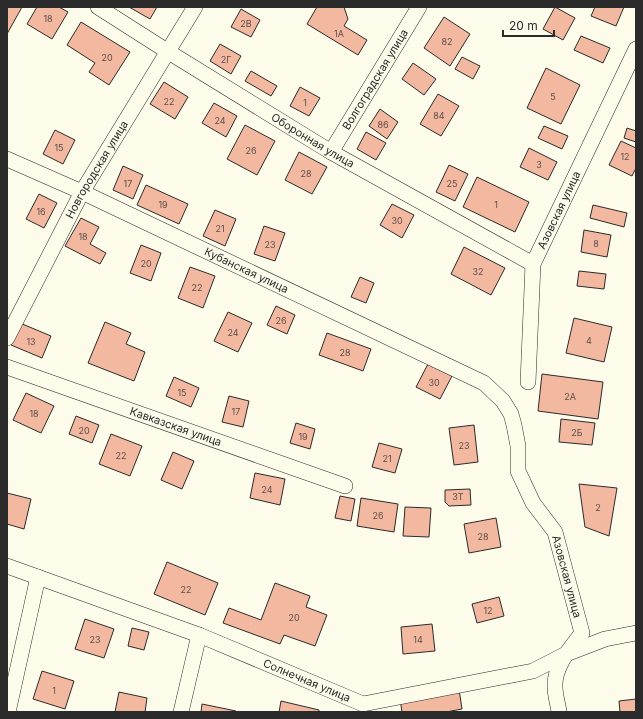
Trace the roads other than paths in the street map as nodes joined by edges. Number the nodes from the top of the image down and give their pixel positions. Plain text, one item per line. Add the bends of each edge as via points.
1 (98, 7) edge
2 (195, 7) edge
3 (419, 7) edge
4 (636, 49) edge
5 (167, 51) junction
6 (331, 152) junction
7 (7, 159) edge
8 (82, 192) junction
9 (533, 264) junction
10 (7, 338) edge
11 (7, 368) edge
12 (528, 382) dead end
13 (484, 383) joint
14 (345, 486) dead end
15 (7, 566) edge
16 (38, 577) junction
17 (636, 633) edge
18 (200, 635) junction
19 (566, 654) junction
20 (362, 708) edge
21 (8, 712) edge
22 (181, 712) edge
23 (559, 712) edge

1 - 5 street, Оборонная улица
2 - 5 street, Новгородская улица
3 - 6 street, Волгоградская улица
4 - 9 street, Азовская улица
5 - 6 street, Оборонная улица
5 - 8 street, Новгородская улица
6 - 9 street, Оборонная улица
7 - 8 street, Кубанская улица
8 - 10 street, Новгородская улица
8 - 13 street, Кубанская улица
9 - 12 street, Азовская улица
11 - 14 street, Кавказская улица
13 - 19 street, Азовская улица via 503,401 511,414 518,446 518,471 533,503 555,532 582,633
15 - 16 street, Солнечная улица
16 - 18 street, Солнечная улица
16 - 21 street
17 - 19 street, Солнечная улица via 605,639
18 - 20 street, Солнечная улица
18 - 22 street
19 - 20 street, Солнечная улица via 533,671
19 - 23 street, Азовская улица via 556,673 555,688

